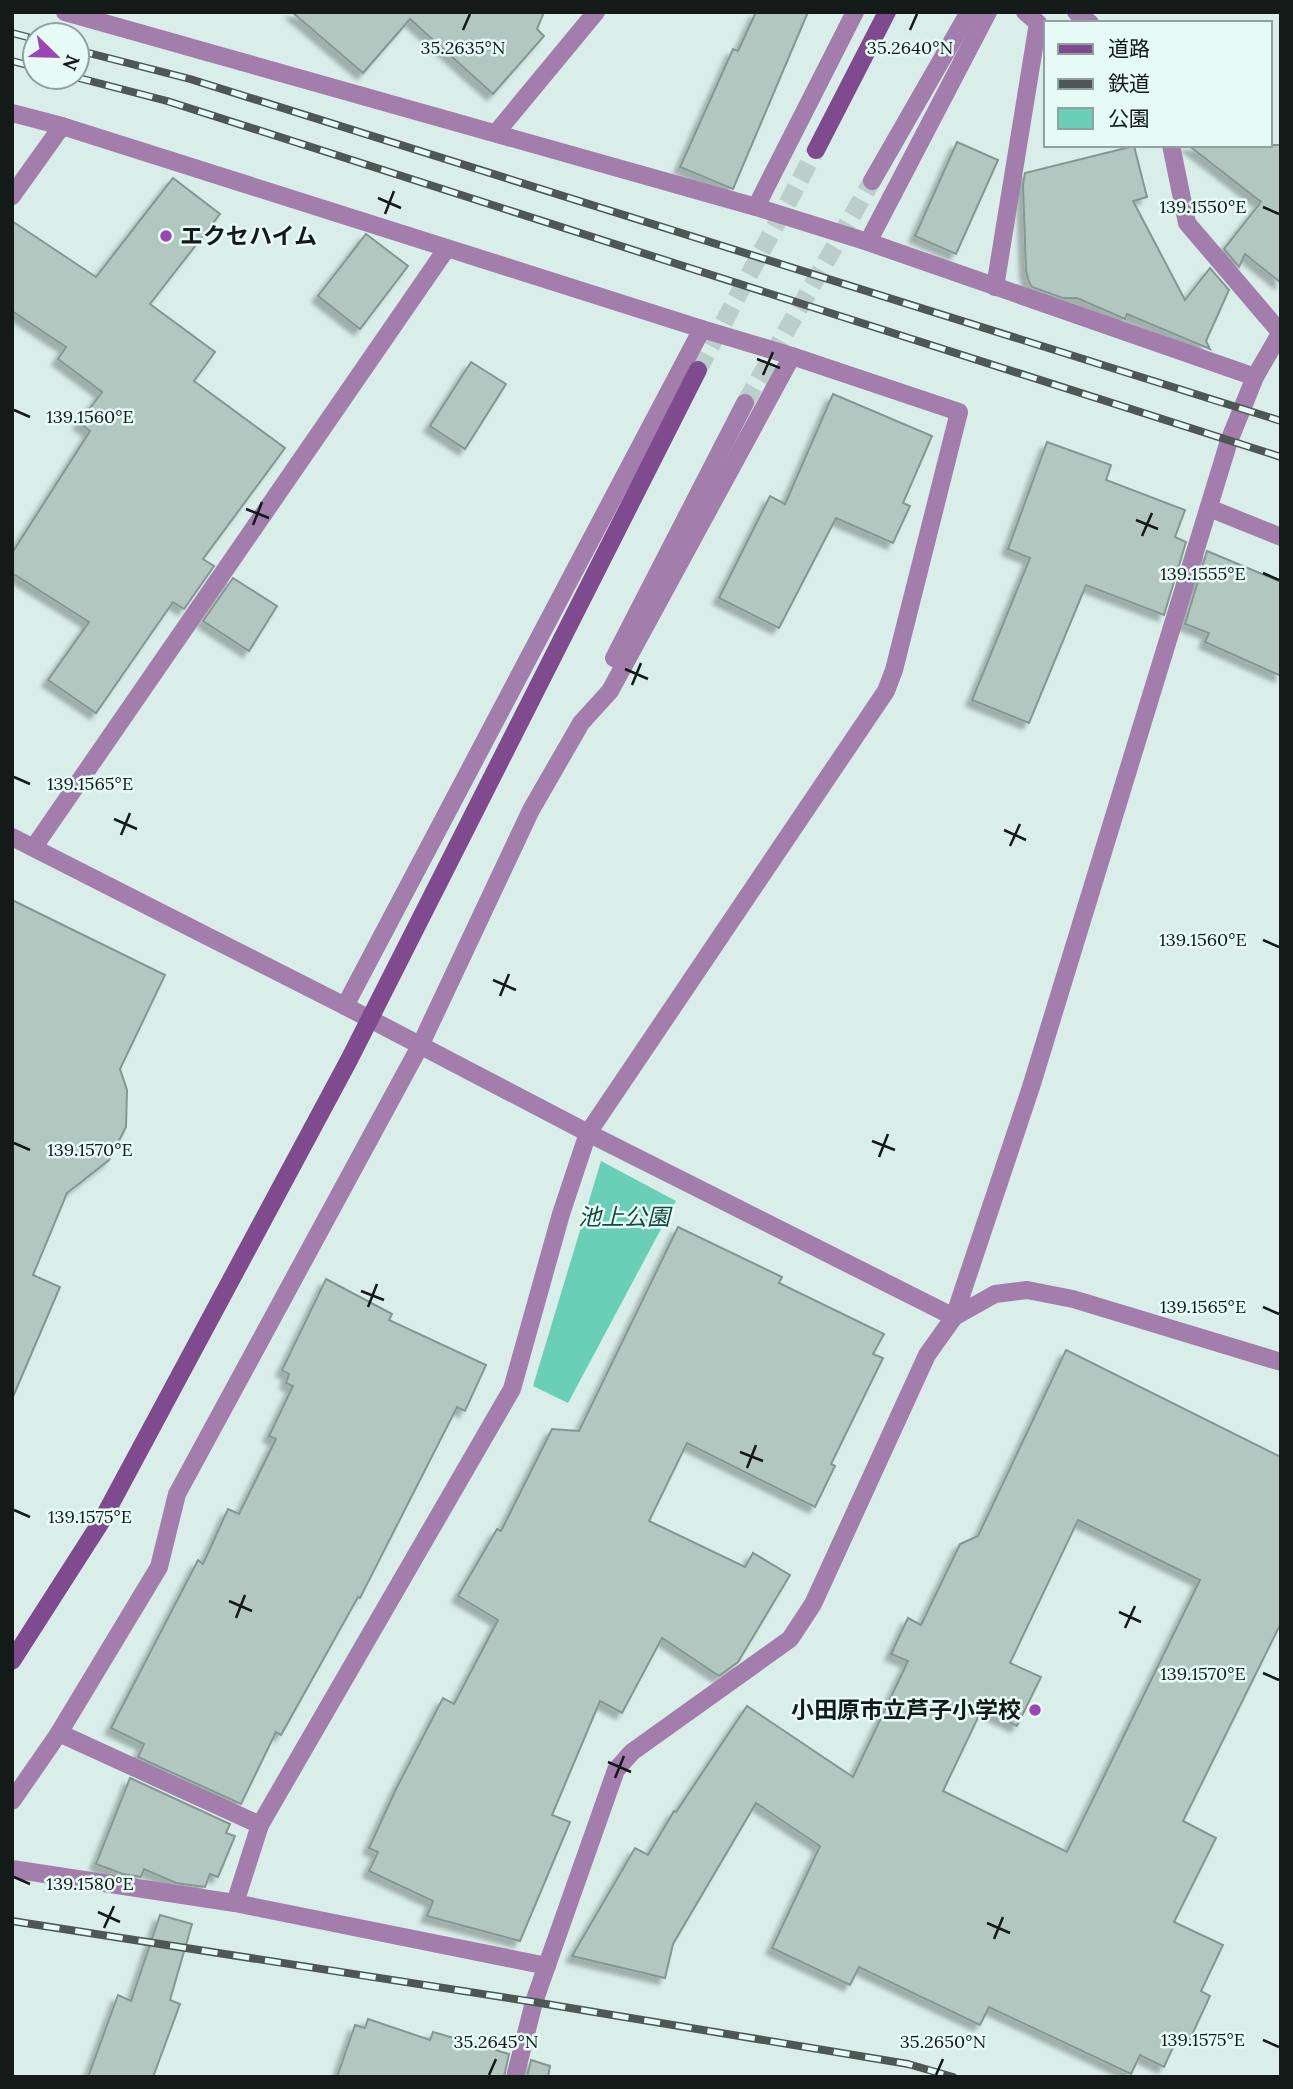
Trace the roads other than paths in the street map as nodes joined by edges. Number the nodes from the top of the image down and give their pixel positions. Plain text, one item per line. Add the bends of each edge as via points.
1 (65, 12) edge
2 (596, 12) edge
3 (855, 12) edge
4 (887, 12) edge
5 (968, 12) edge
6 (988, 12) edge
7 (1037, 16) edge
8 (120, 19) edge
9 (12, 113) edge
10 (62, 126) junction
11 (496, 134) junction
12 (1171, 147) edge
13 (816, 150) tunnel mouth
14 (873, 181) tunnel mouth
15 (12, 196) edge
16 (756, 207) junction
17 (868, 242) junction
18 (447, 248) junction
19 (995, 287) junction
20 (702, 329) junction
21 (1281, 332) edge
22 (792, 356) junction
23 (698, 370) tunnel mouth
24 (1255, 377) junction
25 (745, 403) tunnel mouth
26 (1209, 508) junction
27 (1281, 537) edge
28 (581, 723) junction
29 (12, 837) edge
30 (34, 847) junction
31 (345, 1006) junction
32 (420, 1046) junction
33 (588, 1133) junction
34 (954, 1317) junction
35 (1281, 1362) edge
36 (12, 1661) edge
37 (59, 1733) junction
38 (12, 1801) edge
39 (260, 1825) junction
40 (12, 1869) edge
41 (235, 1903) junction
42 (547, 1966) junction
43 (515, 2077) edge

1 - 8 street
2 - 11 street
3 - 16 street
4 - 13 street
5 - 14 street
6 - 17 street
7 - 19 street
8 - 11 street
9 - 10 street
10 - 15 street
10 - 18 street
11 - 16 street
12 - 21 street via 1187,223
16 - 17 street
17 - 19 street
18 - 20 street
18 - 30 street
19 - 24 street
20 - 22 street
20 - 31 street
21 - 24 street
22 - 28 street via 610,691
22 - 33 street via 959,412 894,670 886,691
23 - 36 street via 349,1059 101,1522
24 - 26 street
25 - 28 street
26 - 27 street
26 - 34 street via 1031,1087
28 - 32 street via 531,810
29 - 30 street
30 - 31 street
31 - 32 street
32 - 33 street
32 - 37 street via 177,1494 159,1567
33 - 34 street
33 - 39 street via 512,1389
34 - 35 street via 995,1294 1027,1290 1073,1299
34 - 42 street via 927,1356 813,1604 790,1639 632,1752 616,1770
37 - 38 street
37 - 39 street
39 - 41 street
40 - 41 street
41 - 42 street
42 - 43 street

